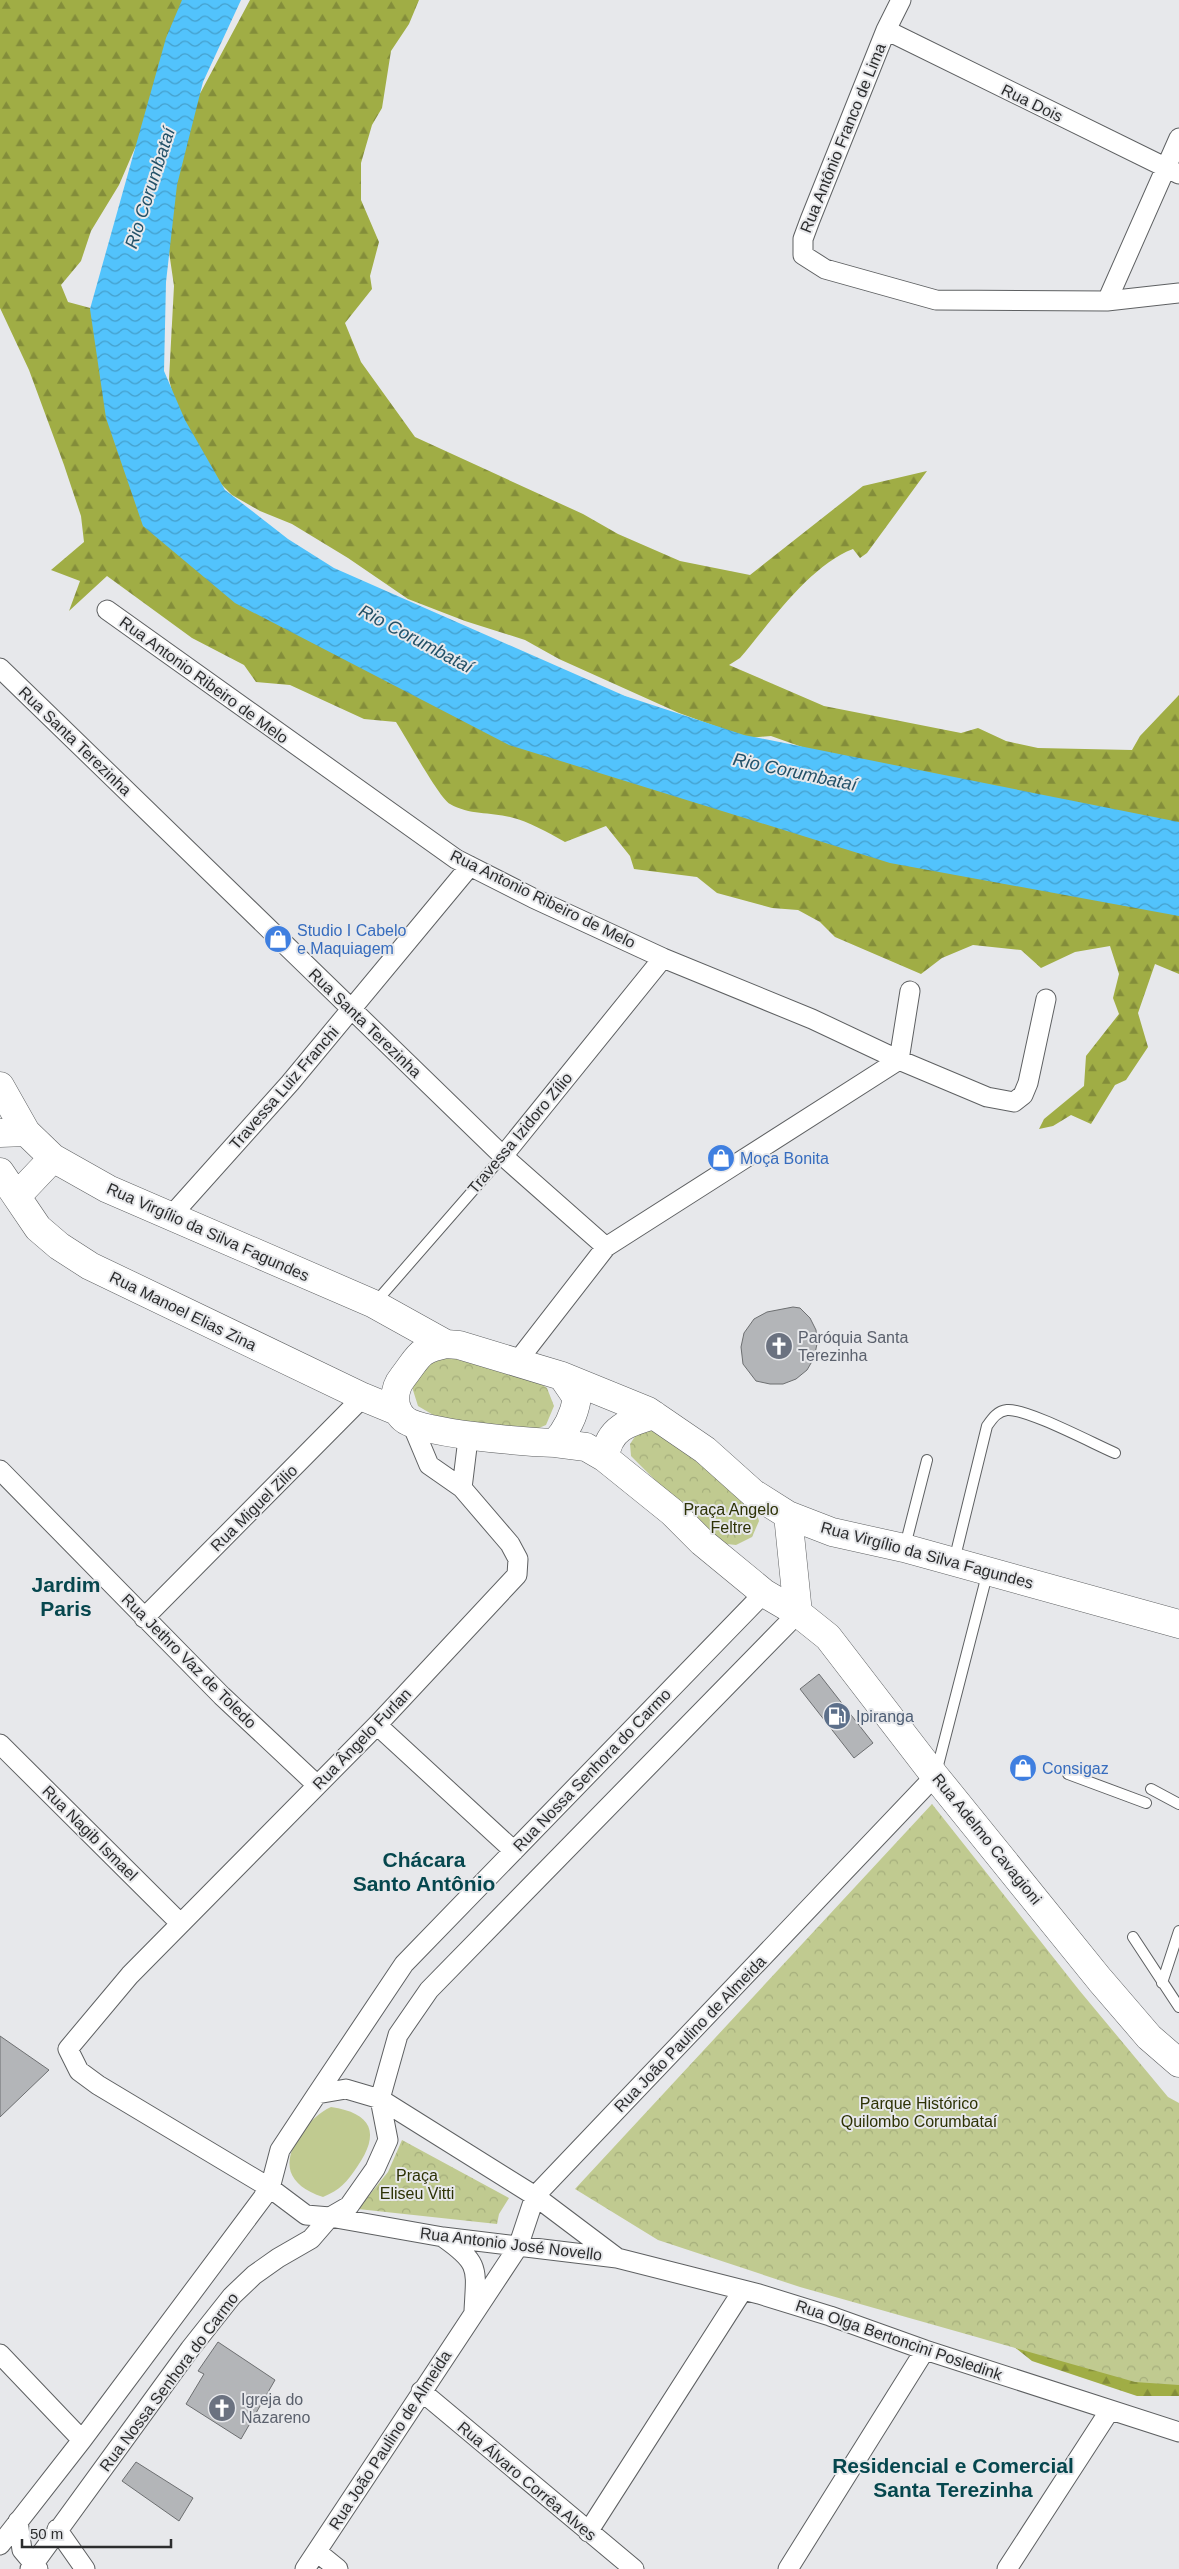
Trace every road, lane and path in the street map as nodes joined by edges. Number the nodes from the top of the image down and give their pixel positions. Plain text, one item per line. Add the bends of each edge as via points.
1 (901, 0) edge
2 (886, 30) junction
3 (1179, 138) edge
4 (1172, 171) edge
5 (1179, 293) edge
6 (1107, 301) junction
7 (106, 610) dead end
8 (0, 668) edge
9 (470, 866) junction
10 (662, 958) junction
11 (910, 991) dead end
12 (1046, 1000) dead end
13 (351, 1009) junction
14 (899, 1060) junction
15 (0, 1086) edge
16 (13, 1133) edge
17 (503, 1156) junction
18 (53, 1158) junction
19 (0, 1172) edge
20 (17, 1196) junction
21 (171, 1216) junction
22 (606, 1247) junction
23 (374, 1304) junction
24 (446, 1344) junction
25 (516, 1363) junction
26 (562, 1376) junction
27 (363, 1397) junction
28 (654, 1415) junction
29 (404, 1416) junction
30 (463, 1434) junction
31 (555, 1444) junction
32 (1115, 1453) dead end
33 (605, 1458) junction
34 (927, 1460) dead end
35 (0, 1470) edge
36 (462, 1488) junction
37 (788, 1514) junction
38 (904, 1548) junction
39 (954, 1562) junction
40 (988, 1571) junction
41 (764, 1593) junction
42 (798, 1613) junction
43 (144, 1618) junction
44 (1179, 1624) edge
45 (377, 1725) junction
46 (0, 1744) edge
47 (1068, 1774) dead end
48 (935, 1776) junction
49 (317, 1785) junction
50 (1151, 1789) dead end
51 (1146, 1803) dead end
52 (1179, 1804) edge
53 (514, 1851) junction
54 (180, 1923) junction
55 (1179, 1931) edge
56 (1133, 1937) dead end
57 (1162, 1983) junction
58 (1179, 2007) edge
59 (1179, 2063) edge
60 (316, 2094) junction
61 (380, 2099) junction
62 (270, 2188) junction
63 (535, 2196) junction
64 (330, 2217) junction
65 (443, 2237) junction
66 (518, 2247) junction
67 (617, 2258) junction
68 (743, 2290) junction
69 (474, 2312) junction
70 (925, 2350) junction
71 (0, 2354) edge
72 (421, 2391) junction
73 (1110, 2410) junction
74 (1179, 2432) edge
75 (82, 2440) junction
76 (18, 2521) junction
77 (58, 2529) junction
78 (588, 2532) junction
79 (0, 2545) edge
80 (317, 2552) junction
81 (34, 2567) edge
82 (86, 2569) edge
83 (305, 2569) edge
84 (338, 2569) edge
85 (634, 2569) edge
86 (788, 2569) edge
87 (1007, 2569) edge

1 - 2 street, Rua Antônio Franco de Lima
2 - 4 street, Rua Dois
2 - 6 street, Rua Antônio Franco de Lima via 803,239 803,255 824,269 936,300
3 - 4 street
4 - 6 street
5 - 6 street, Rua Antônio Franco de Lima
7 - 9 street, Rua Antonio Ribeiro de Melo
8 - 13 street, Rua Santa Terezinha
9 - 10 street, Rua Antonio Ribeiro de Melo
9 - 13 street, Travessa Luiz Franchi
10 - 14 street, Rua Antonio Ribeiro de Melo via 812,1019
10 - 17 street, Travessa Izidoro Zílio
11 - 14 street
12 - 14 street, Rua Antonio Ribeiro de Melo via 1032,1069 1023,1095 1014,1102 987,1097
13 - 17 street, Rua Santa Terezinha
13 - 21 street, Travessa Luiz Franchi via 290,1083
14 - 22 street
15 - 16 street, Rua Virgílio da Silva Fagundes
16 - 18 street, Rua Virgílio da Silva Fagundes
17 - 22 street, Rua Santa Terezinha
17 - 23 lane, Travessa Izidoro Zílio
18 - 20 street
18 - 21 street, Rua Virgílio da Silva Fagundes via 108,1189
19 - 20 street, Rua Manoel Elias Zina
20 - 27 street, Rua Manoel Elias Zina via 38,1228 90,1266
21 - 23 street, Rua Virgílio da Silva Fagundes
22 - 25 street
23 - 24 street, Rua Virgílio da Silva Fagundes
24 - 25 street, Rua Virgílio da Silva Fagundes
24 - 29 street via 425,1348 400,1381 395,1398
25 - 26 street, Rua Virgílio da Silva Fagundes
26 - 28 street, Rua Virgílio da Silva Fagundes
26 - 31 street via 577,1398 566,1431
27 - 29 street, Rua Manoel Elias Zina
27 - 43 street, Rua Miguel Zilio
28 - 33 street via 618,1428 608,1440
28 - 37 street, Rua Virgílio da Silva Fagundes via 715,1458 753,1493
29 - 30 street, Rua Manoel Elias Zina via 431,1429
29 - 36 street via 430,1465
30 - 31 street, Rua Manoel Elias Zina
30 - 36 street via 467,1447
31 - 33 street, Rua Manoel Elias Zina via 586,1447
32 - 39 lane via 1048,1422 1012,1410 1000,1412 987,1426
33 - 41 street, Rua Adelmo Cavagioni
34 - 38 lane
35 - 43 street, Rua Jethro Vaz de Toledo
36 - 45 street, Rua Ângelo Furlan via 510,1544 518,1559 517,1575
37 - 38 street, Rua Virgílio da Silva Fagundes via 832,1532
37 - 42 street
38 - 39 street, Rua Virgílio da Silva Fagundes
39 - 40 street, Rua Virgílio da Silva Fagundes
40 - 44 street, Rua Virgílio da Silva Fagundes
40 - 48 lane
41 - 42 street, Rua Adelmo Cavagioni
41 - 53 street, Rua Nossa Senhora do Carmo
42 - 48 street, Rua Adelmo Cavagioni via 828,1637
42 - 61 street via 429,1990 398,2034
43 - 49 street, Rua Jethro Vaz de Toledo
45 - 49 street, Rua Ângelo Furlan
45 - 53 street
46 - 54 street, Rua Nagib Ismael
47 - 51 lane
48 - 59 street, Rua Adelmo Cavagioni via 1100,1980 1149,2036
48 - 63 street, Rua João Paulino de Almeida
49 - 54 street, Rua Ângelo Furlan
50 - 52 lane
53 - 60 street, Rua Nossa Senhora do Carmo via 404,1964
54 - 62 street, Rua Ângelo Furlan via 68,2049 78,2071
55 - 57 lane
56 - 57 lane
57 - 58 lane
60 - 61 street via 346,2089
60 - 62 street via 280,2150
61 - 63 street, Rua Antonio José Novello
61 - 64 street via 388,2140 382,2155 349,2206
62 - 64 street via 306,2215
62 - 75 street
63 - 66 street, Rua João Paulino de Almeida
63 - 67 street, Rua Antonio José Novello
64 - 65 street, Rua Antonio José Novello
64 - 77 street, Rua Nossa Senhora do Carmo via 311,2239 254,2275 232,2296
65 - 66 street, Rua Antonio José Novello
65 - 69 street via 466,2253 476,2269
66 - 67 street, Rua Antonio José Novello
66 - 69 street, Rua João Paulino de Almeida
67 - 68 street, Rua Olga Bertoncini Posledink
68 - 70 street, Rua Olga Bertoncini Posledink via 830,2316
68 - 78 street
69 - 72 street, Rua João Paulino de Almeida
70 - 73 street, Rua Olga Bertoncini Posledink
70 - 86 street
71 - 75 street
72 - 78 street, Rua Álvaro Corrêa Alves
72 - 80 street, Rua João Paulino de Almeida
73 - 74 street, Rua Olga Bertoncini Posledink
73 - 87 street
75 - 76 street
76 - 79 street
76 - 81 street via 22,2550
77 - 81 street, Rua Nossa Senhora do Carmo
77 - 82 street
78 - 85 street, Rua Álvaro Corrêa Alves
80 - 83 street, Rua João Paulino de Almeida
80 - 84 street

